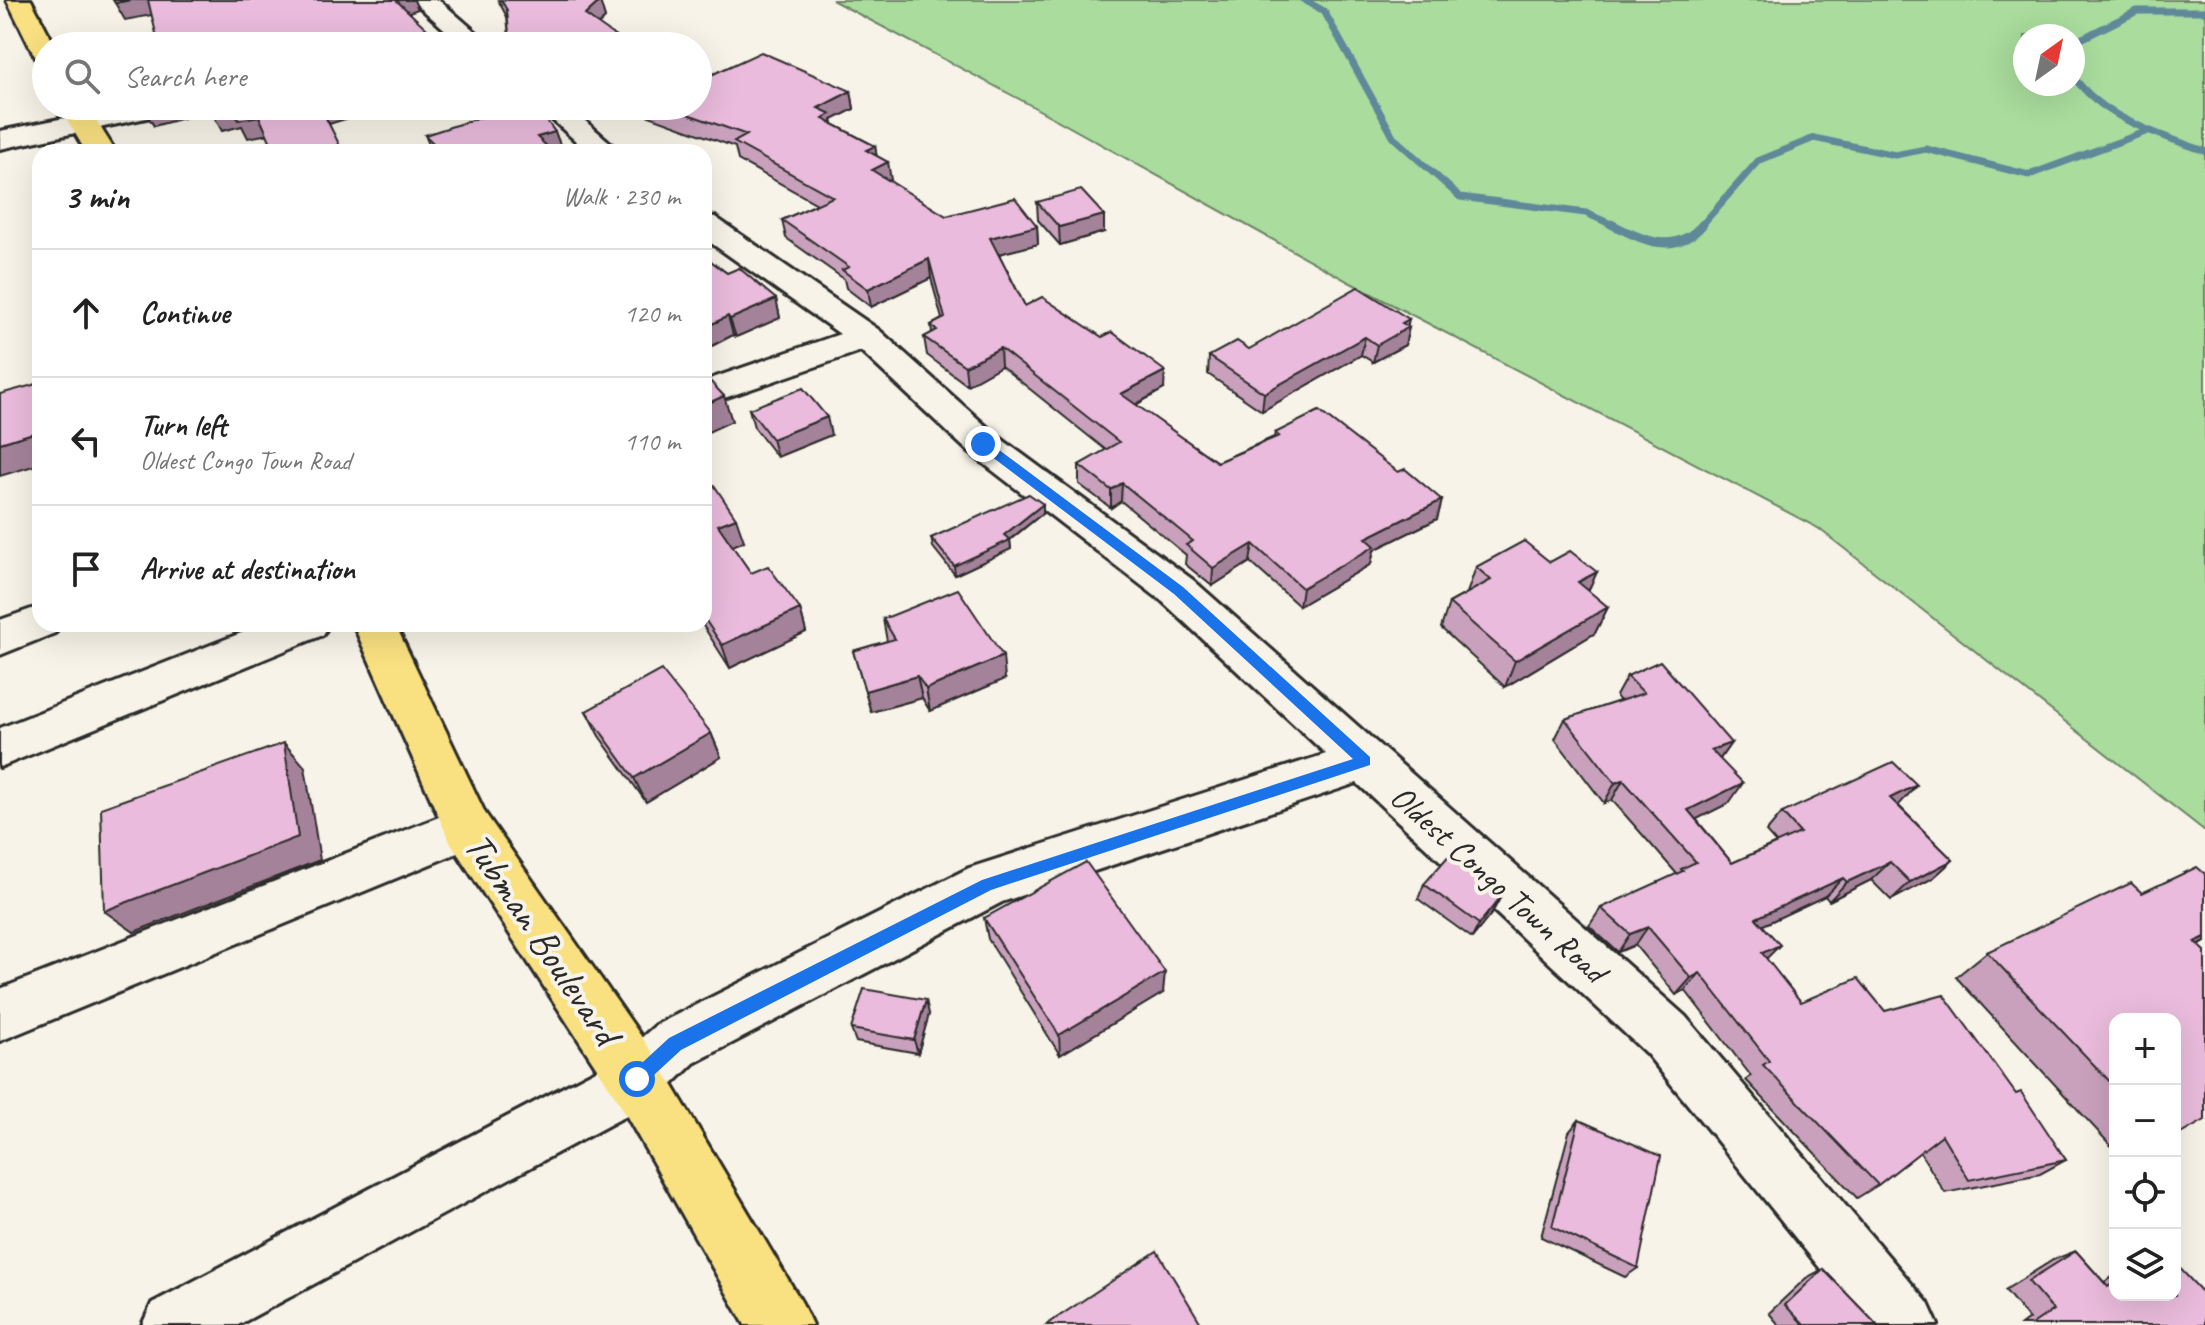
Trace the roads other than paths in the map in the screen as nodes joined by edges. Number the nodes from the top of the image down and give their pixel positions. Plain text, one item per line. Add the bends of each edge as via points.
1 (19, 0) edge
2 (424, 0) edge
3 (35, 32) edge
4 (462, 32) edge
5 (59, 120) edge
6 (81, 120) edge
7 (568, 120) edge
8 (0, 140) edge
9 (96, 144) edge
10 (596, 144) edge
11 (712, 230) edge
12 (867, 337) junction
13 (712, 390) edge
14 (32, 625) edge
15 (288, 632) edge
16 (378, 632) edge
17 (0, 638) edge
18 (0, 748) edge
19 (1365, 761) junction
20 (467, 827) junction
21 (0, 1015) edge
22 (637, 1079) junction
23 (174, 1325) edge
24 (780, 1325) edge
25 (1906, 1325) edge

1 - 3 highway
2 - 4 street
5 - 8 street
6 - 9 highway
7 - 10 street
11 - 12 street, Oldest Congo Town Road
12 - 13 street
12 - 19 street, Oldest Congo Town Road via 983,444 1178,591
14 - 17 street
15 - 18 street
16 - 20 highway, Tubman Boulevard
19 - 22 street via 987,884 675,1044
19 - 25 street, Oldest Congo Town Road via 1666,1035
20 - 21 street
20 - 22 highway, Tubman Boulevard
22 - 23 street
22 - 24 highway, Tubman Boulevard

